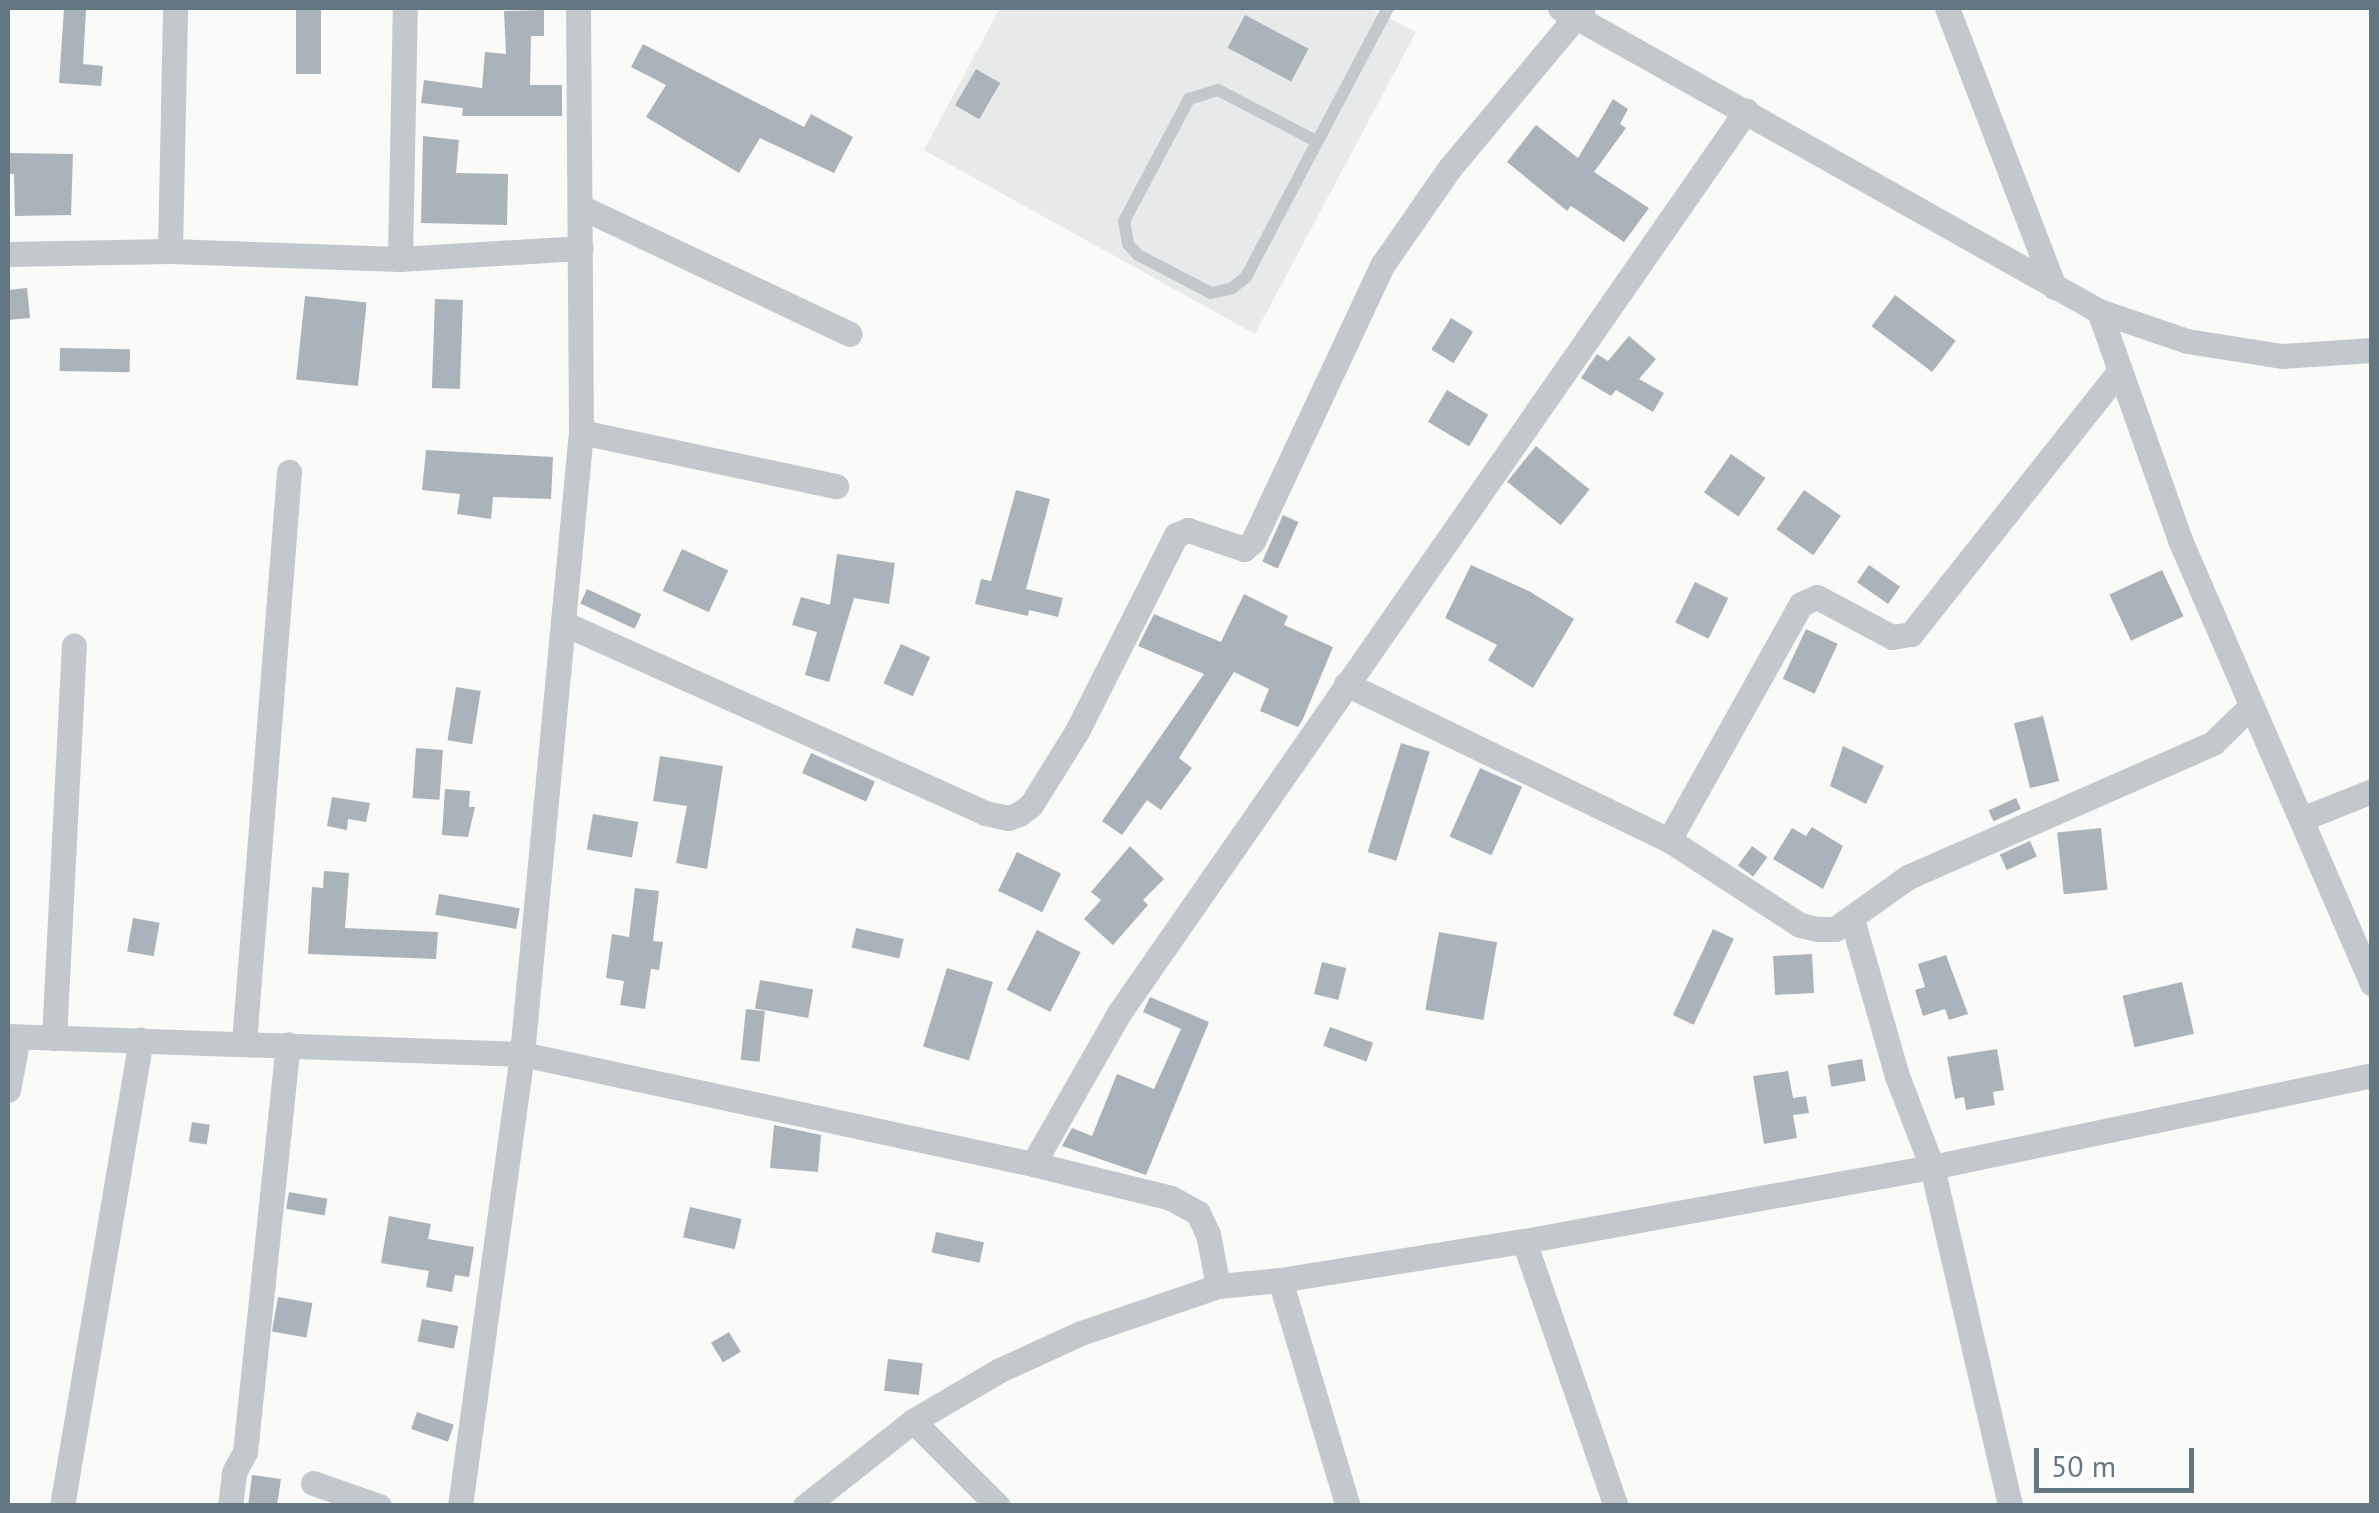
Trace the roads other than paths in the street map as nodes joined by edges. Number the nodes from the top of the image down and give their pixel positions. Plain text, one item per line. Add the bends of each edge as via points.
1 (175, 8) edge
2 (405, 8) edge
3 (578, 8) edge
4 (1388, 8) edge
5 (1946, 8) edge
6 (1573, 11) edge
7 (1746, 111) junction
8 (1316, 141) junction
9 (581, 207) junction
10 (581, 248) junction
11 (170, 251) junction
12 (8, 254) edge
13 (400, 259) junction
14 (2054, 287) junction
15 (2099, 312) junction
16 (850, 334) dead end
17 (2372, 350) edge
18 (2119, 372) junction
19 (581, 432) junction
20 (288, 472) dead end
21 (836, 486) dead end
22 (564, 623) junction
23 (74, 646) dead end
24 (1346, 684) junction
25 (2251, 706) junction
26 (2372, 791) edge
27 (2304, 818) junction
28 (1669, 840) junction
29 (1852, 918) junction
30 (2372, 983) edge
31 (13, 1036) edge
32 (54, 1038) junction
33 (142, 1040) junction
34 (244, 1043) junction
35 (288, 1044) junction
36 (522, 1054) junction
37 (2372, 1075) edge
38 (8, 1090) edge
39 (1033, 1164) junction
40 (1932, 1167) junction
41 (1524, 1241) junction
42 (1280, 1280) junction
43 (1218, 1286) junction
44 (912, 1421) junction
45 (313, 1483) dead end
46 (62, 1506) edge
47 (230, 1506) edge
48 (379, 1506) edge
49 (460, 1506) edge
50 (805, 1506) edge
51 (998, 1506) edge
52 (1348, 1506) edge
53 (1616, 1506) edge
54 (2010, 1506) edge

1 - 11 street
2 - 13 street
3 - 9 street
4 - 8 lane
5 - 14 street
6 - 7 street
6 - 22 street via 1383,264 1253,541 1244,549 1188,530 1176,535 1077,731 1019,814 985,813
7 - 14 street
7 - 24 street
8 - 8 lane via 1246,278 1232,288 1211,293 1128,244 1124,221 1189,99 1218,90
9 - 10 street
9 - 16 street
10 - 13 street
10 - 19 street
11 - 12 street
11 - 13 street
14 - 15 street
15 - 17 street via 2188,341 2282,356
15 - 18 street
18 - 25 street via 2180,540
18 - 28 street via 1911,634 1892,637 1818,598 1801,604
19 - 21 street
19 - 22 street
20 - 34 street
22 - 36 street
23 - 32 street
24 - 28 street
24 - 39 street via 1119,1013
25 - 27 street
25 - 29 street via 2212,743 1908,877
26 - 27 street
27 - 30 street
28 - 29 street via 1800,924 1834,929
29 - 40 street via 1897,1076
31 - 32 street
31 - 38 street
32 - 33 street
33 - 34 street
33 - 46 street
34 - 35 street
35 - 36 street
35 - 47 street via 245,1452 234,1472
36 - 39 street
36 - 49 street
37 - 40 street
39 - 43 street via 1171,1198 1198,1213
40 - 41 street
40 - 54 street
41 - 42 street
41 - 53 street
42 - 43 street
42 - 52 street
43 - 44 street via 1081,1333
44 - 50 street
44 - 51 street
45 - 48 street

